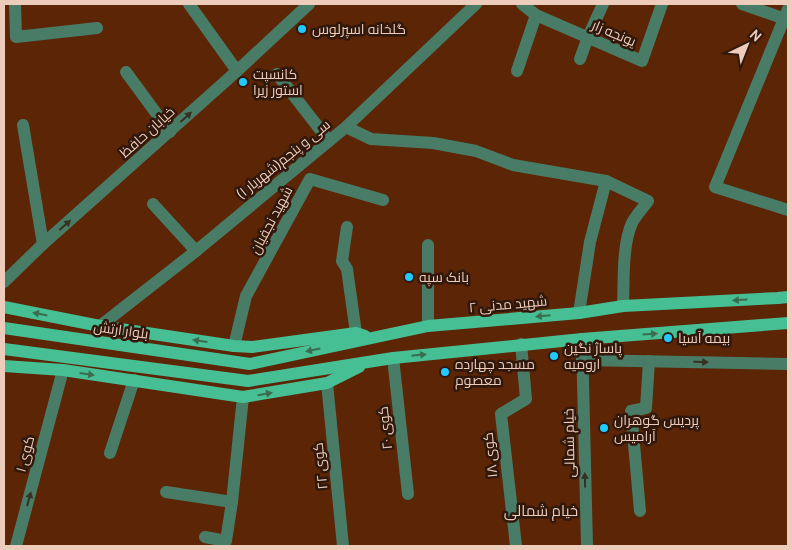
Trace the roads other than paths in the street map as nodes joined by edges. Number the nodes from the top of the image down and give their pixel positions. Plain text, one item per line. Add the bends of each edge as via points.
1 (15, 4) edge
2 (189, 4) edge
3 (309, 4) edge
4 (476, 4) edge
5 (522, 4) edge
6 (603, 4) edge
7 (662, 4) edge
8 (742, 4) edge
9 (536, 15) junction
10 (787, 16) edge
11 (98, 28) dead end
12 (588, 38) junction
13 (580, 59) dead end
14 (237, 71) junction
15 (517, 71) dead end
16 (126, 72) dead end
17 (277, 74) dead end
18 (23, 126) dead end
19 (346, 127) junction
20 (170, 132) junction
21 (329, 141) junction
22 (606, 181) junction
23 (382, 200) dead end
24 (153, 204) dead end
25 (788, 210) edge
26 (347, 227) dead end
27 (43, 244) junction
28 (428, 245) dead end
29 (196, 251) junction
30 (4, 282) edge
31 (788, 297) edge
32 (623, 306) junction
33 (4, 307) edge
34 (579, 313) junction
35 (788, 323) edge
36 (100, 326) junction
37 (428, 326) junction
38 (4, 328) edge
39 (356, 332) junction
40 (369, 338) junction
41 (582, 339) junction
42 (522, 344) junction
43 (234, 346) junction
44 (4, 349) edge
45 (393, 358) junction
46 (372, 360) junction
47 (582, 360) junction
48 (234, 362) joint
49 (649, 362) junction
50 (788, 364) edge
51 (4, 366) edge
52 (63, 370) junction
53 (134, 380) junction
54 (327, 383) junction
55 (243, 397) junction
56 (110, 454) dead end
57 (166, 492) dead end
58 (408, 494) dead end
59 (232, 502) junction
60 (640, 511) dead end
61 (205, 537) dead end
62 (16, 546) edge
63 (344, 546) edge
64 (516, 546) edge
65 (587, 546) edge

1 - 11 street via 16,37
2 - 14 street
3 - 14 street, خیابان حافظ
4 - 19 street, سی و پنجم(شهریار ۱)
5 - 9 street, یونجه زار
6 - 12 street
7 - 12 street, یونجه زار via 642,61
8 - 10 street
9 - 12 street, یونجه زار
9 - 15 street
10 - 25 street via 715,187
12 - 13 street
20 -> 14 street, خیابان حافظ
16 - 20 street
17 - 21 street
18 - 27 street
19 - 21 street, سی و پنجم(شهریار ۱)
19 - 22 street via 371,139 432,143 476,151 512,165
27 -> 20 street, خیابان حافظ
21 - 29 street, سی و پنجم(شهریار ۱)
22 - 32 street via 648,201 632,223 627,238
22 - 34 street via 590,242
23 - 43 street, شهید نجفیان via 310,179 246,296
24 - 29 street
26 - 39 street via 342,261 347,269
27 - 30 street, خیابان حافظ
28 - 37 street
29 - 36 street, سی و پنجم(شهریار ۱)
31 -> 32 main road, شهید مدنی ۲
32 - 34 main road, شهید مدنی ۲
36 -> 33 main road
34 -> 37 main road, شهید مدنی ۲
41 -> 35 main road
43 -> 36 main road
37 - 40 main road, شهید مدنی ۲
38 - 48 main road, بلوار ارتش
39 - 40 main road
39 - 43 main road via 252,347
40 -> 48 main road, شهید مدنی ۲ via 250,364
41 - 42 main road
41 - 47 street, خیام شمالی
45 -> 42 main road
42 - 64 street, کوی ۱۸ via 526,399 501,414
44 - 46 main road via 248,381
45 - 46 main road
45 - 58 street, کوی ۲۰
46 - 54 main road
47 - 49 street
65 -> 47 street, خیام شمالی
49 -> 50 street
49 - 60 street via 646,408 631,411
51 - 52 main road
52 -> 53 main road
62 -> 52 street, کوی ۱
53 - 55 main road
53 - 56 street
55 -> 54 main road
54 - 63 street, کوی ۲۲
55 - 59 street
57 - 59 street
59 - 61 street via 226,541

